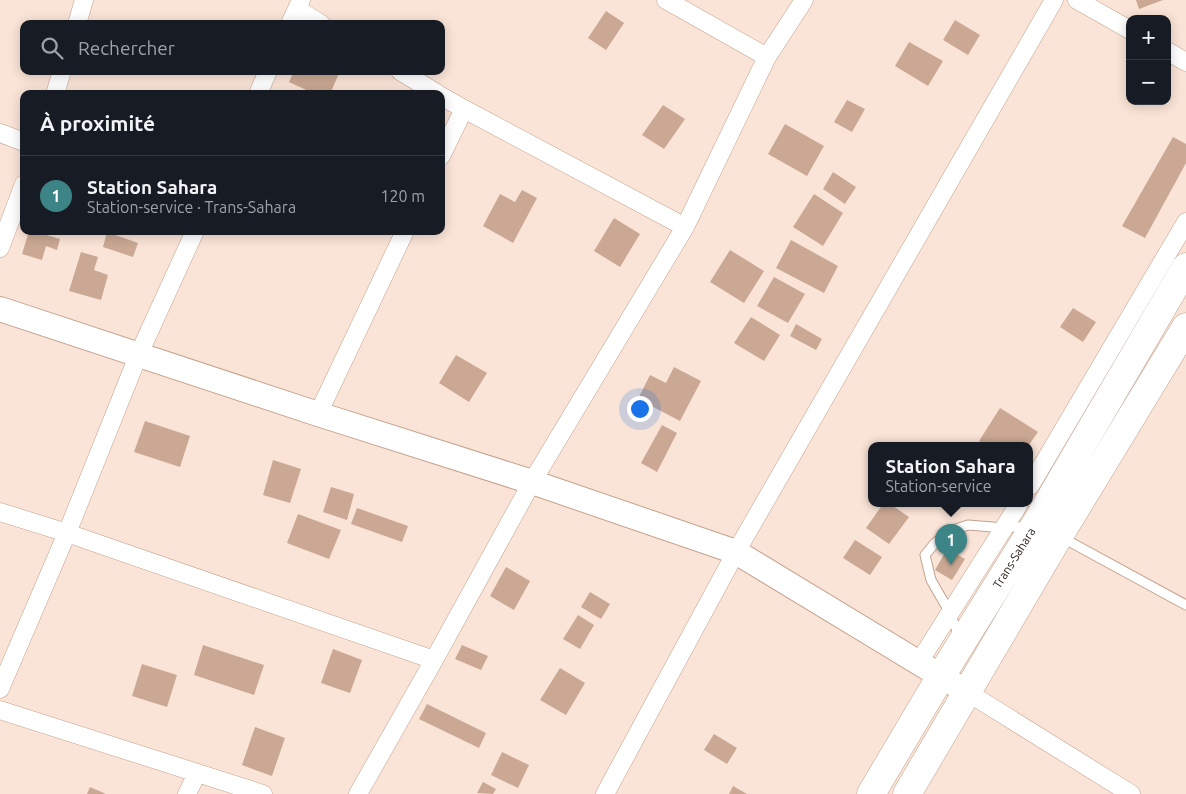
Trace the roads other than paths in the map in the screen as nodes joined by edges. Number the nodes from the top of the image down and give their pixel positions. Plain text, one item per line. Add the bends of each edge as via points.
1 (84, 0) edge
2 (666, 0) edge
3 (804, 0) edge
4 (1054, 0) edge
5 (1077, 0) edge
6 (296, 11) edge
7 (78, 20) edge
8 (313, 20) edge
9 (1126, 28) edge
10 (1171, 53) edge
11 (767, 57) junction
12 (1186, 62) edge
13 (61, 75) edge
14 (266, 75) edge
15 (407, 75) edge
16 (55, 90) edge
17 (260, 90) edge
18 (432, 90) edge
19 (445, 98) edge
20 (464, 109) junction
21 (0, 133) edge
22 (20, 140) edge
23 (445, 148) edge
24 (20, 195) edge
25 (1186, 222) edge
26 (685, 227) junction
27 (193, 235) edge
28 (403, 235) edge
29 (0, 248) edge
30 (1186, 267) edge
31 (0, 309) edge
32 (1186, 328) edge
33 (138, 356) junction
34 (318, 414) junction
35 (1033, 481) edge
36 (532, 482) junction
37 (1017, 507) edge
38 (0, 512) edge
39 (1004, 528) junction
40 (1047, 531) junction
41 (67, 533) junction
42 (736, 552) junction
43 (1186, 605) edge
44 (950, 613) junction
45 (962, 642) junction
46 (434, 660) junction
47 (930, 669) junction
48 (0, 689) edge
49 (967, 692) junction
50 (0, 710) edge
51 (197, 773) junction
52 (187, 794) edge
53 (263, 794) edge
54 (358, 794) edge
55 (605, 794) edge
56 (871, 794) edge
57 (907, 794) edge
58 (1131, 794) edge

1 - 7 street
2 - 11 street
3 - 11 street
4 - 42 street
5 - 9 street
6 - 8 street
10 - 12 street
11 - 26 street
13 - 16 street
14 - 17 street
15 - 18 street
19 - 20 street
20 - 23 street
20 - 26 street
21 - 22 street
24 - 29 street
25 - 35 street
26 - 36 street
27 - 33 street
28 - 34 street
30 - 40 main road, Trans-Sahara
31 - 33 street
32 - 40 main road, Trans-Sahara
33 - 34 street
33 - 41 street
34 - 36 street
36 - 42 street
36 - 46 street
37 - 39 street
38 - 41 street
39 - 40 lane
39 - 44 street
39 - 44 lane via 968,526 950,531 926,555 931,580
40 - 43 lane
40 - 45 main road, Trans-Sahara
40 - 49 main road, Trans-Sahara
41 - 46 street
41 - 48 street
42 - 47 street
42 - 55 street
44 - 45 lane
44 - 47 street
45 - 47 main road, Trans-Sahara
46 - 54 street
47 - 49 street
47 - 56 main road, Trans-Sahara
49 - 57 main road, Trans-Sahara
49 - 58 street
50 - 51 street
51 - 52 street
51 - 53 street

